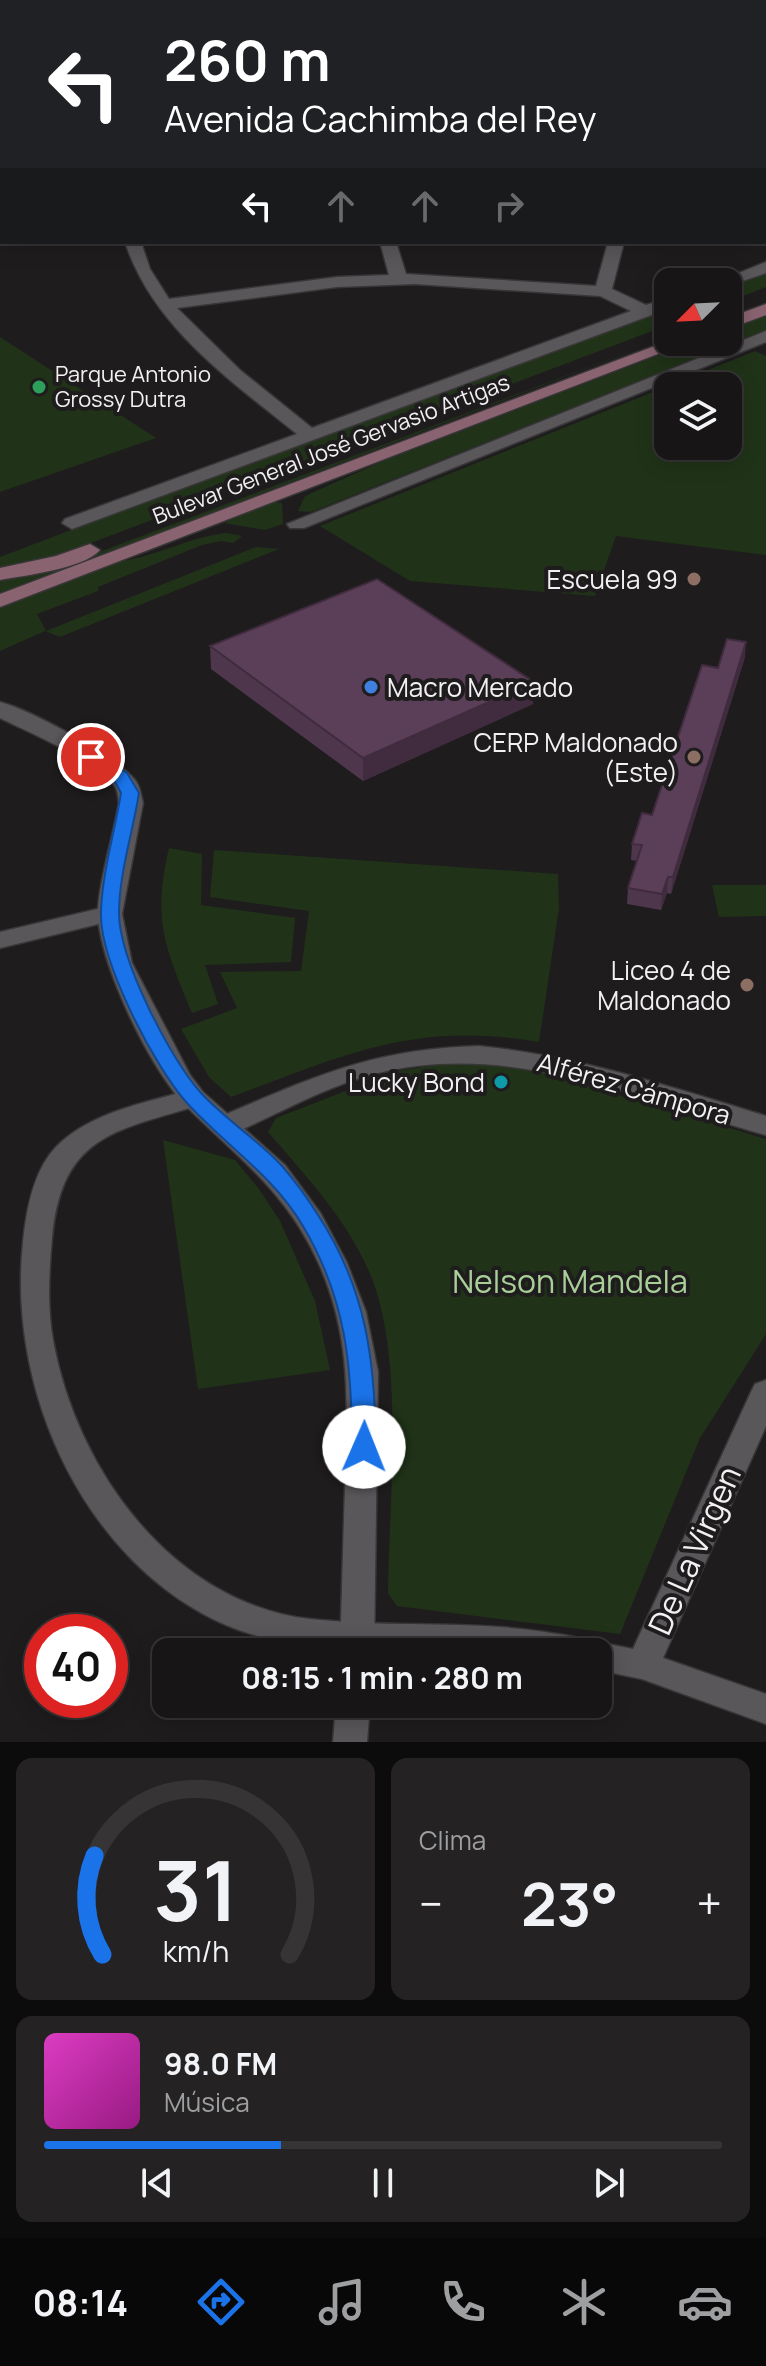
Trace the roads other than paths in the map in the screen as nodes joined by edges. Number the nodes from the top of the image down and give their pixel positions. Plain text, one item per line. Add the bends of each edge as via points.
1 (766, 98) edge
2 (766, 120) edge
3 (134, 244) edge
4 (389, 244) edge
5 (615, 244) edge
6 (766, 267) edge
7 (742, 276) edge
8 (399, 280) junction
9 (603, 291) junction
10 (766, 294) edge
11 (742, 303) edge
12 (166, 304) junction
13 (654, 308) edge
14 (766, 309) edge
15 (645, 311) junction
16 (742, 318) edge
17 (654, 336) edge
18 (765, 337) edge
19 (654, 352) edge
20 (310, 435) junction
21 (72, 523) dead end
22 (297, 524) dead end
23 (0, 574) edge
24 (0, 601) edge
25 (0, 709) edge
26 (110, 914) junction
27 (0, 940) edge
28 (194, 1098) junction
29 (227, 1125) junction
30 (766, 1126) edge
31 (766, 1392) edge
32 (331, 1638) edge
33 (358, 1638) edge
34 (422, 1638) edge
35 (464, 1638) edge
36 (612, 1659) edge
37 (643, 1665) junction
38 (766, 1709) edge
39 (352, 1718) edge
40 (350, 1742) edge

1 - 2 street
3 - 12 street via 139,264
4 - 8 street
5 - 9 street
6 - 7 street
8 - 9 street
8 - 12 street via 337,282
9 - 15 street
10 - 11 main road
12 - 20 street via 187,332
13 - 15 street, Bulevar General José Gervasio Artigas
14 - 16 main road
15 - 20 street, Bulevar General José Gervasio Artigas
17 - 23 main road, Bulevar General José Gervasio Artigas via 62,561
18 - 22 street
19 - 24 main road, Bulevar General José Gervasio Artigas
20 - 21 street, Bulevar General José Gervasio Artigas
25 - 26 street via 69,744 127,785 131,803
26 - 27 street
26 - 28 street via 125,977
28 - 29 street
28 - 32 street via 98,1129 65,1154 52,1178 33,1254 38,1338 79,1462 107,1511 149,1559 191,1591 237,1615
29 - 30 street, Alférez Cámpora via 377,1064 464,1052 560,1064
29 - 33 street via 275,1172 311,1221 351,1312 365,1416
31 - 37 street, De La Virgen
34 - 35 street
36 - 37 street
37 - 38 street
39 - 40 street

